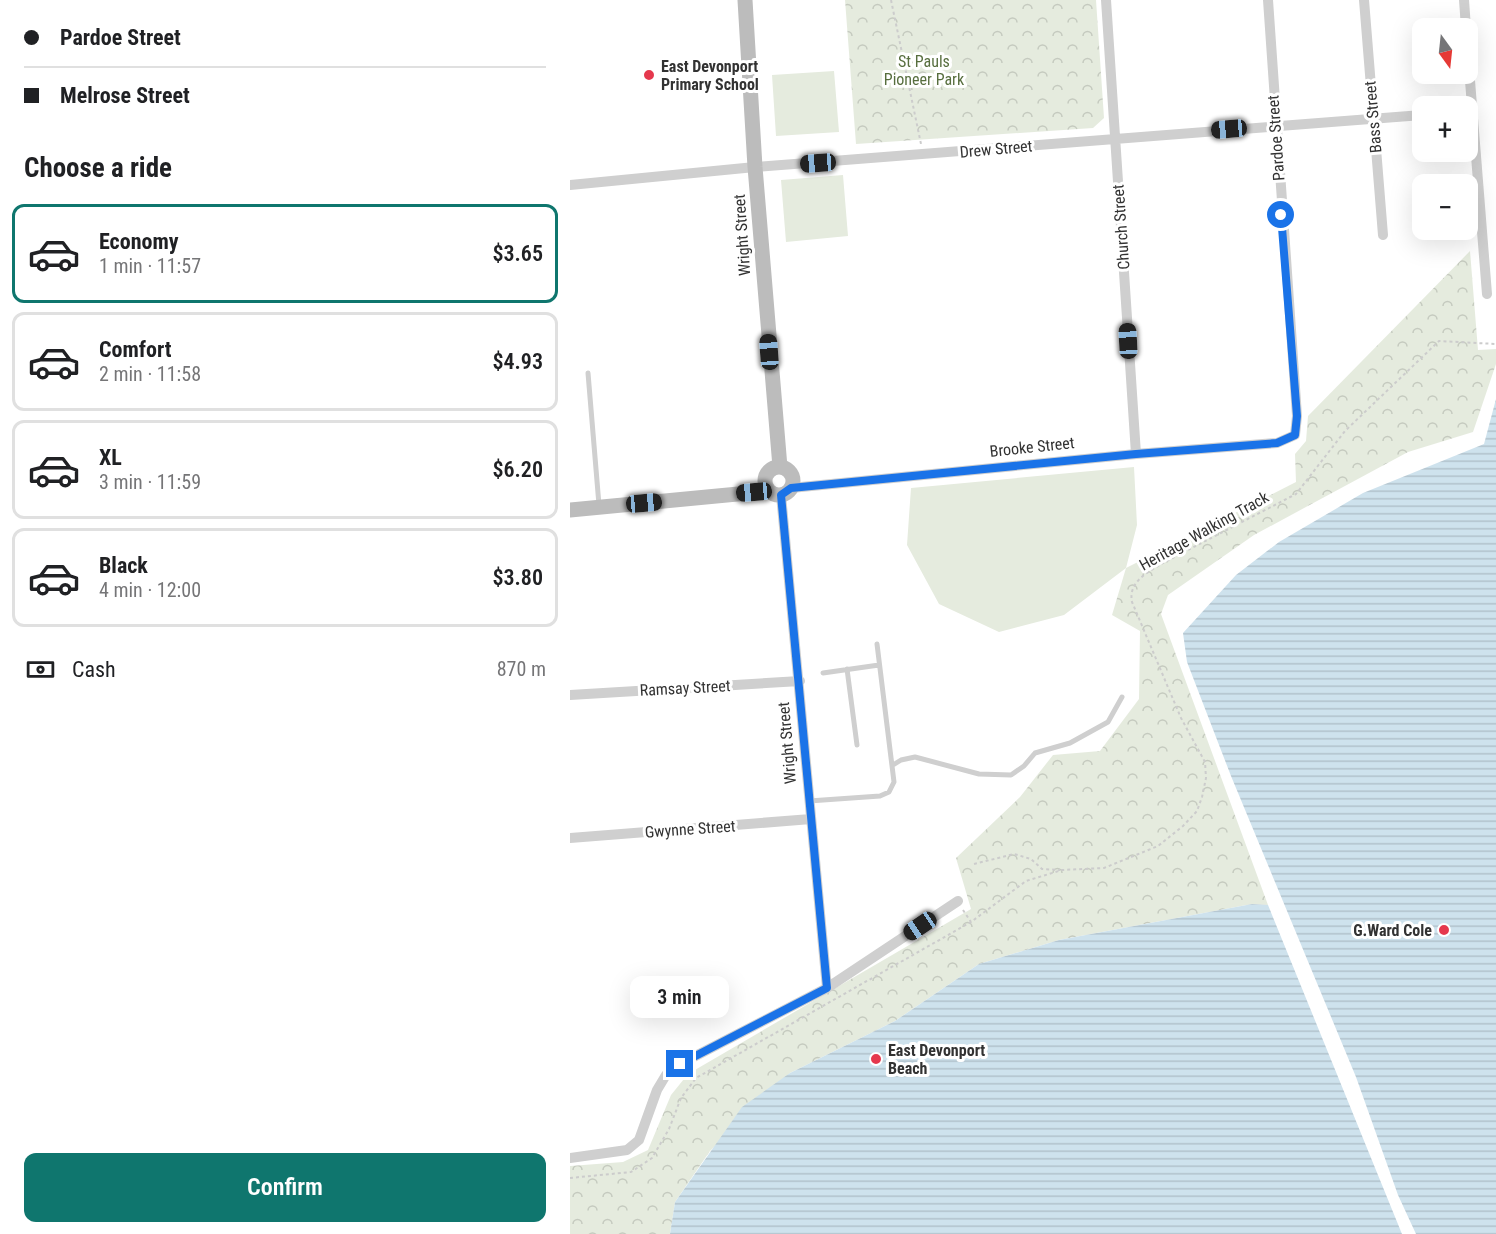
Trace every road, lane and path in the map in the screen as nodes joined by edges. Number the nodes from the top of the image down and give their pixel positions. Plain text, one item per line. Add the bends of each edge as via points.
1 (745, 0) edge
2 (891, 0) edge
3 (1106, 0) edge
4 (1268, 0) edge
5 (1364, 0) edge
6 (1464, 0) edge
7 (1465, 18) edge
8 (1412, 116) edge
9 (1373, 118) junction
10 (1275, 125) junction
11 (1116, 138) junction
12 (924, 155) junction
13 (1474, 162) edge
14 (754, 167) junction
15 (570, 185) edge
16 (1383, 235) dead end
17 (1487, 294) dead end
18 (1496, 344) edge
19 (588, 373) dead end
20 (1277, 443) joint
21 (1136, 454) junction
22 (780, 467) junction
23 (780, 491) junction
24 (599, 507) junction
25 (570, 510) edge
26 (877, 644) dead end
27 (879, 665) junction
28 (848, 669) junction
29 (823, 673) dead end
30 (800, 681) junction
31 (570, 695) edge
32 (1122, 697) dead end
33 (857, 746) dead end
34 (893, 765) junction
35 (809, 801) junction
36 (811, 819) junction
37 (570, 838) edge
38 (974, 864) dead end
39 (1062, 870) junction
40 (958, 901) joint
41 (971, 922) junction
42 (827, 988) junction
43 (570, 1158) edge
44 (570, 1178) edge

1 - 14 street, Wright Street
2 - 12 path
3 - 11 street, Church Street
4 - 10 street, Pardoe Street
5 - 9 street, Bass Street
6 - 7 street
8 - 9 street, Drew Street
9 - 10 street, Drew Street
9 - 16 street, Bass Street
10 - 11 street, Drew Street
10 - 20 street, Pardoe Street via 1297,416 1295,435
11 - 12 street, Drew Street
11 - 21 street, Church Street
12 - 14 street, Drew Street
13 - 17 street
14 - 15 street, Drew Street
14 - 22 street, Wright Street
18 - 39 path, Heritage Walking Track via 1439,341 1345,430 1296,494 1161,564 1134,584 1132,602 1180,718 1205,762 1202,797 1197,811 1158,846 1104,868
19 - 24 lane
20 - 21 street, Brooke Street
21 - 23 street, Brooke Street
22 - 23 street via 791,475
22 - 23 street via 772,469 765,484
23 - 24 street, Brooke Street
23 - 30 street, Wright Street
24 - 25 street, Brooke Street
26 - 27 lane
27 - 28 lane
27 - 34 lane
28 - 29 lane
28 - 33 lane
30 - 31 street, Ramsay Street
30 - 35 street, Wright Street
32 - 34 lane via 1108,722 1070,742 1035,753 1011,775 979,774 915,757
34 - 35 lane via 894,782 889,792 880,796
35 - 36 street, Wright Street
36 - 37 street, Gwynne Street
36 - 42 street, Wright Street
38 - 39 path via 1014,854 1031,859 1042,869
39 - 41 path, Heritage Walking Track via 1026,881
40 - 41 path
40 - 42 street
41 - 44 path, Heritage Walking Track via 696,1078 681,1098 652,1158 631,1172
42 - 43 street via 680,1064 666,1075 639,1140 627,1150

